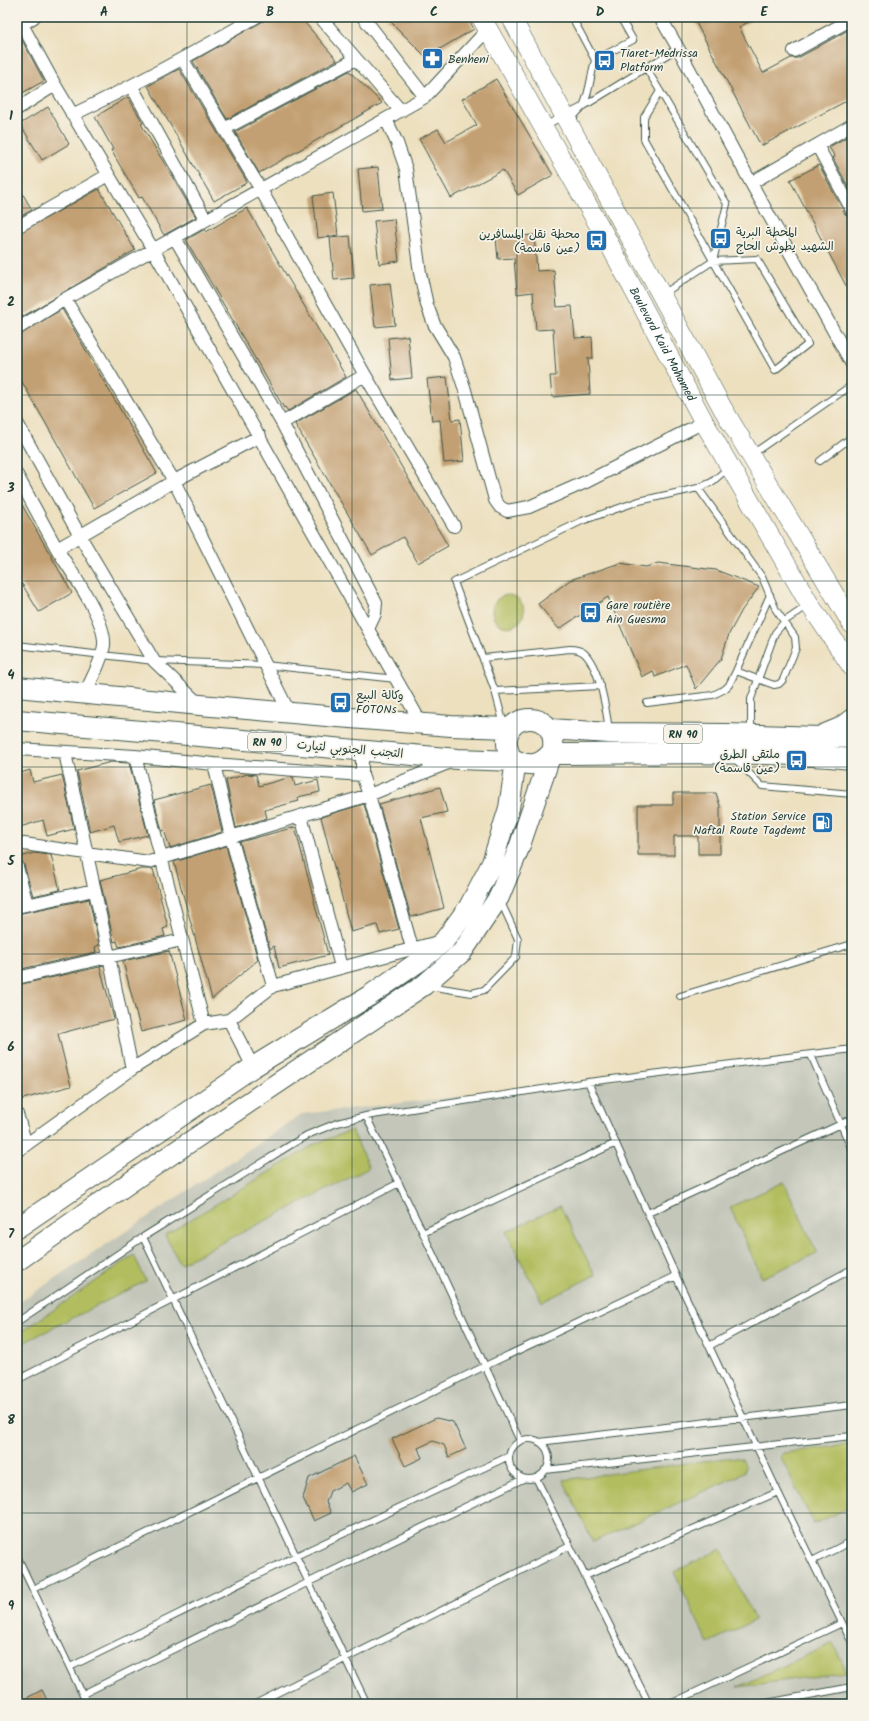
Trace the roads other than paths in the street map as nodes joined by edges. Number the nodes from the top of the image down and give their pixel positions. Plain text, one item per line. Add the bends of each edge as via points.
1 (34, 17) edge
2 (256, 17) edge
3 (320, 17) edge
4 (363, 17) edge
5 (510, 17) edge
6 (572, 17) edge
7 (620, 17) edge
8 (660, 17) edge
9 (852, 19) edge
10 (20, 20) edge
11 (484, 23) edge
12 (678, 48) junction
13 (794, 51) dead end
14 (597, 58) junction
15 (356, 59) junction
16 (183, 60) junction
17 (646, 68) junction
18 (55, 85) junction
19 (132, 87) junction
20 (660, 91) junction
21 (426, 97) junction
22 (586, 104) junction
23 (17, 110) edge
24 (401, 111) junction
25 (72, 115) junction
26 (564, 115) junction
27 (386, 119) junction
28 (852, 126) edge
29 (542, 127) junction
30 (224, 129) junction
31 (575, 134) junction
32 (817, 145) junction
33 (108, 175) junction
34 (751, 183) junction
35 (261, 190) junction
36 (852, 210) edge
37 (206, 220) junction
38 (17, 227) edge
39 (175, 238) junction
40 (154, 251) junction
41 (713, 261) junction
42 (661, 295) junction
43 (65, 299) junction
44 (17, 329) edge
45 (851, 358) edge
46 (365, 375) junction
47 (851, 388) edge
48 (704, 422) junction
49 (17, 423) edge
50 (282, 423) junction
51 (260, 436) junction
52 (852, 437) edge
53 (750, 454) junction
54 (820, 461) dead end
55 (730, 466) junction
56 (17, 475) edge
57 (174, 481) junction
58 (698, 488) junction
59 (454, 526) dead end
60 (80, 536) junction
61 (57, 549) junction
62 (770, 595) junction
63 (810, 604) junction
64 (785, 621) junction
65 (852, 624) edge
66 (368, 629) junction
67 (17, 644) edge
68 (101, 655) junction
69 (483, 658) junction
70 (154, 661) junction
71 (265, 665) junction
72 (852, 667) edge
73 (736, 671) junction
74 (396, 679) junction
75 (757, 679) junction
76 (601, 686) junction
77 (17, 687) edge
78 (495, 691) junction
79 (85, 694) junction
80 (647, 703) dead end
81 (200, 705) junction
82 (289, 712) junction
83 (852, 719) edge
84 (17, 720) edge
85 (421, 723) junction
86 (507, 728) junction
87 (550, 729) junction
88 (609, 733) junction
89 (751, 735) junction
90 (817, 736) junction
91 (852, 738) edge
92 (17, 750) edge
93 (362, 750) junction
94 (64, 753) junction
95 (730, 753) junction
96 (550, 754) junction
97 (135, 756) junction
98 (852, 759) edge
99 (458, 760) junction
100 (516, 761) junction
101 (214, 764) junction
102 (362, 775) junction
103 (852, 794) edge
104 (370, 796) junction
105 (301, 816) junction
106 (231, 837) junction
107 (17, 843) edge
108 (86, 852) junction
109 (161, 858) junction
110 (17, 867) edge
111 (94, 890) junction
112 (499, 897) junction
113 (22, 906) edge
114 (182, 940) junction
115 (444, 941) junction
116 (852, 944) edge
117 (412, 948) junction
118 (109, 956) junction
119 (341, 967) junction
120 (17, 978) edge
121 (424, 985) junction
122 (273, 986) junction
123 (680, 996) dead end
124 (229, 1020) junction
125 (204, 1024) junction
126 (852, 1049) edge
127 (811, 1055) junction
128 (253, 1067) junction
129 (132, 1069) junction
130 (588, 1082) junction
131 (17, 1114) edge
132 (366, 1116) junction
133 (852, 1119) edge
134 (840, 1124) junction
135 (616, 1143) junction
136 (21, 1148) edge
137 (852, 1150) edge
138 (399, 1183) junction
139 (648, 1213) junction
140 (17, 1228) edge
141 (422, 1232) junction
142 (143, 1237) junction
143 (17, 1261) edge
144 (852, 1269) edge
145 (676, 1276) junction
146 (173, 1300) junction
147 (17, 1322) edge
148 (709, 1346) junction
149 (485, 1366) junction
150 (17, 1380) edge
151 (852, 1405) edge
152 (743, 1418) junction
153 (852, 1436) edge
154 (520, 1441) junction
155 (539, 1442) junction
156 (757, 1447) junction
157 (509, 1456) junction
158 (545, 1470) junction
159 (259, 1477) junction
160 (536, 1478) junction
161 (523, 1479) junction
162 (778, 1492) junction
163 (852, 1541) edge
164 (570, 1546) junction
165 (17, 1556) edge
166 (296, 1556) junction
167 (812, 1561) junction
168 (585, 1576) junction
169 (309, 1582) junction
170 (33, 1589) junction
171 (842, 1623) junction
172 (852, 1643) edge
173 (346, 1659) junction
174 (70, 1667) junction
175 (852, 1688) edge
176 (83, 1694) junction
177 (87, 1704) edge
178 (255, 1704) edge
179 (367, 1704) edge
180 (649, 1704) edge
181 (670, 1704) edge
182 (760, 1704) edge

1 - 10 street
2 - 16 street
3 - 15 street
4 - 21 street
5 - 26 main road, Boulevard Kaid Mohamed
6 - 14 lane
7 - 14 lane via 633,40
8 - 12 street
9 - 13 street
10 - 18 street
11 - 21 street
11 - 29 main road, Boulevard Kaid Mohamed
12 - 17 lane
12 - 34 street
14 - 22 lane
15 - 24 street
15 - 30 street
16 - 19 street
16 - 30 street
17 - 20 lane
17 - 22 lane
18 - 23 street
18 - 25 street
19 - 25 street
19 - 37 street
20 - 41 lane via 727,204
20 - 41 lane via 644,117 644,139
21 - 24 street
22 - 26 lane
22 - 31 lane via 573,118
24 - 27 street
25 - 33 street
26 - 29 lane
26 - 31 main road, Boulevard Kaid Mohamed
27 - 35 street
27 - 48 street via 398,143 406,169 420,273 427,305 434,324 454,357 495,500 500,507 507,511 529,507 588,481
28 - 32 street
29 - 48 main road, Boulevard Kaid Mohamed via 605,236
30 - 35 street
31 - 42 main road, Boulevard Kaid Mohamed
32 - 34 street
32 - 36 street
33 - 38 street
33 - 40 street
34 - 45 street
35 - 37 street
35 - 46 street
37 - 39 street
39 - 40 street
39 - 50 street
40 - 43 street
40 - 51 street
41 - 41 lane via 757,259 808,344 775,370
41 - 42 lane
42 - 53 main road, Boulevard Kaid Mohamed
43 - 44 street
43 - 57 street
46 - 50 street
46 - 59 street
47 - 53 lane
48 - 55 main road, Boulevard Kaid Mohamed
49 - 60 street
50 - 66 street via 376,604 376,614
51 - 57 street
51 - 66 street
52 - 54 lane
53 - 65 main road, Boulevard Kaid Mohamed
55 - 58 lane via 712,482
55 - 63 main road, Boulevard Kaid Mohamed
56 - 61 street
57 - 60 street
57 - 71 street
58 - 62 lane via 759,572
58 - 69 lane via 610,510 454,582
60 - 61 street
60 - 70 street
61 - 68 street via 98,617 104,635
62 - 64 lane via 776,610
62 - 73 lane
63 - 64 lane
63 - 72 main road, Boulevard Kaid Mohamed
64 - 75 lane via 775,633
64 - 75 lane via 793,632 796,648 783,680 774,686
66 - 74 street
67 - 68 lane
68 - 70 lane
68 - 79 street
69 - 76 lane via 576,649 589,659
69 - 78 lane
70 - 71 lane
70 - 81 street
71 - 74 lane
71 - 82 street
73 - 75 lane
73 - 80 lane via 729,685 718,693
74 - 85 street
75 - 89 lane via 751,699
76 - 78 lane
76 - 88 lane
77 - 79 highway
78 - 86 lane
79 - 81 highway
81 - 82 highway
82 - 85 highway
83 - 90 highway via 840,728
84 - 93 highway, التجنب الجنوبي لتيارت / RN 90
85 - 86 highway
86 - 87 highway via 516,722 531,718 545,723
86 - 100 highway via 507,750
87 - 88 highway, RN 90
87 - 96 highway via 554,742
88 - 89 highway, RN 90
89 - 90 highway, RN 90
90 - 91 highway, RN 90
92 - 94 street
93 - 99 highway, التجنب الجنوبي لتيارت / RN 90
93 - 102 street
94 - 97 street
94 - 108 street
95 - 96 highway, RN 90
95 - 98 highway, RN 90
95 - 103 lane via 762,786
96 - 100 highway via 539,764
96 - 112 highway via 519,848
97 - 101 street
97 - 109 street
99 - 100 highway, التجنب الجنوبي لتيارت / RN 90
99 - 104 street
100 - 115 highway via 509,808 492,863 469,907
101 - 102 street
101 - 106 street
102 - 104 street
104 - 105 street
104 - 117 street
105 - 106 street
105 - 119 street
106 - 109 street
106 - 122 street
107 - 108 street
108 - 109 street via 149,862
108 - 111 street
109 - 114 street
110 - 113 street
111 - 113 street
111 - 118 street
112 - 121 highway via 462,952
112 - 121 lane via 518,938 516,957 484,990 472,993
114 - 118 street
114 - 125 street
115 - 117 street
115 - 128 highway via 369,996
116 - 123 lane
117 - 119 street
118 - 120 street
118 - 129 street
119 - 122 street
121 - 143 highway
122 - 124 street
124 - 125 street
124 - 128 street
125 - 129 street
126 - 127 lane
127 - 130 lane
127 - 134 lane
128 - 140 highway
129 - 136 street
130 - 132 lane
130 - 135 lane
131 - 136 street
132 - 138 lane
132 - 142 lane via 337,1123 307,1135
133 - 134 lane
134 - 137 lane
134 - 139 lane
135 - 139 lane
135 - 141 lane
138 - 141 lane
138 - 146 lane
139 - 145 lane
141 - 149 lane
142 - 146 lane
142 - 147 lane
144 - 148 lane
145 - 148 lane
145 - 149 lane
146 - 150 lane
146 - 159 lane
148 - 152 lane
149 - 154 lane
149 - 159 lane
151 - 152 lane
152 - 155 lane
152 - 156 lane
153 - 156 lane
154 - 155 lane via 526,1439
154 - 157 lane
155 - 158 lane via 548,1455
156 - 158 lane
156 - 162 lane
157 - 161 lane via 511,1470
157 - 166 lane
158 - 160 lane
159 - 166 lane
159 - 170 lane
160 - 161 lane
160 - 164 lane
161 - 169 lane
162 - 167 lane
162 - 168 lane
163 - 167 lane
164 - 168 lane
164 - 173 lane
165 - 170 lane
166 - 169 lane
166 - 174 lane
167 - 171 lane
168 - 180 lane
169 - 173 lane
169 - 176 lane
170 - 174 lane
171 - 172 lane
171 - 181 lane
173 - 178 lane
173 - 179 lane
174 - 176 lane
175 - 182 lane
176 - 177 lane

